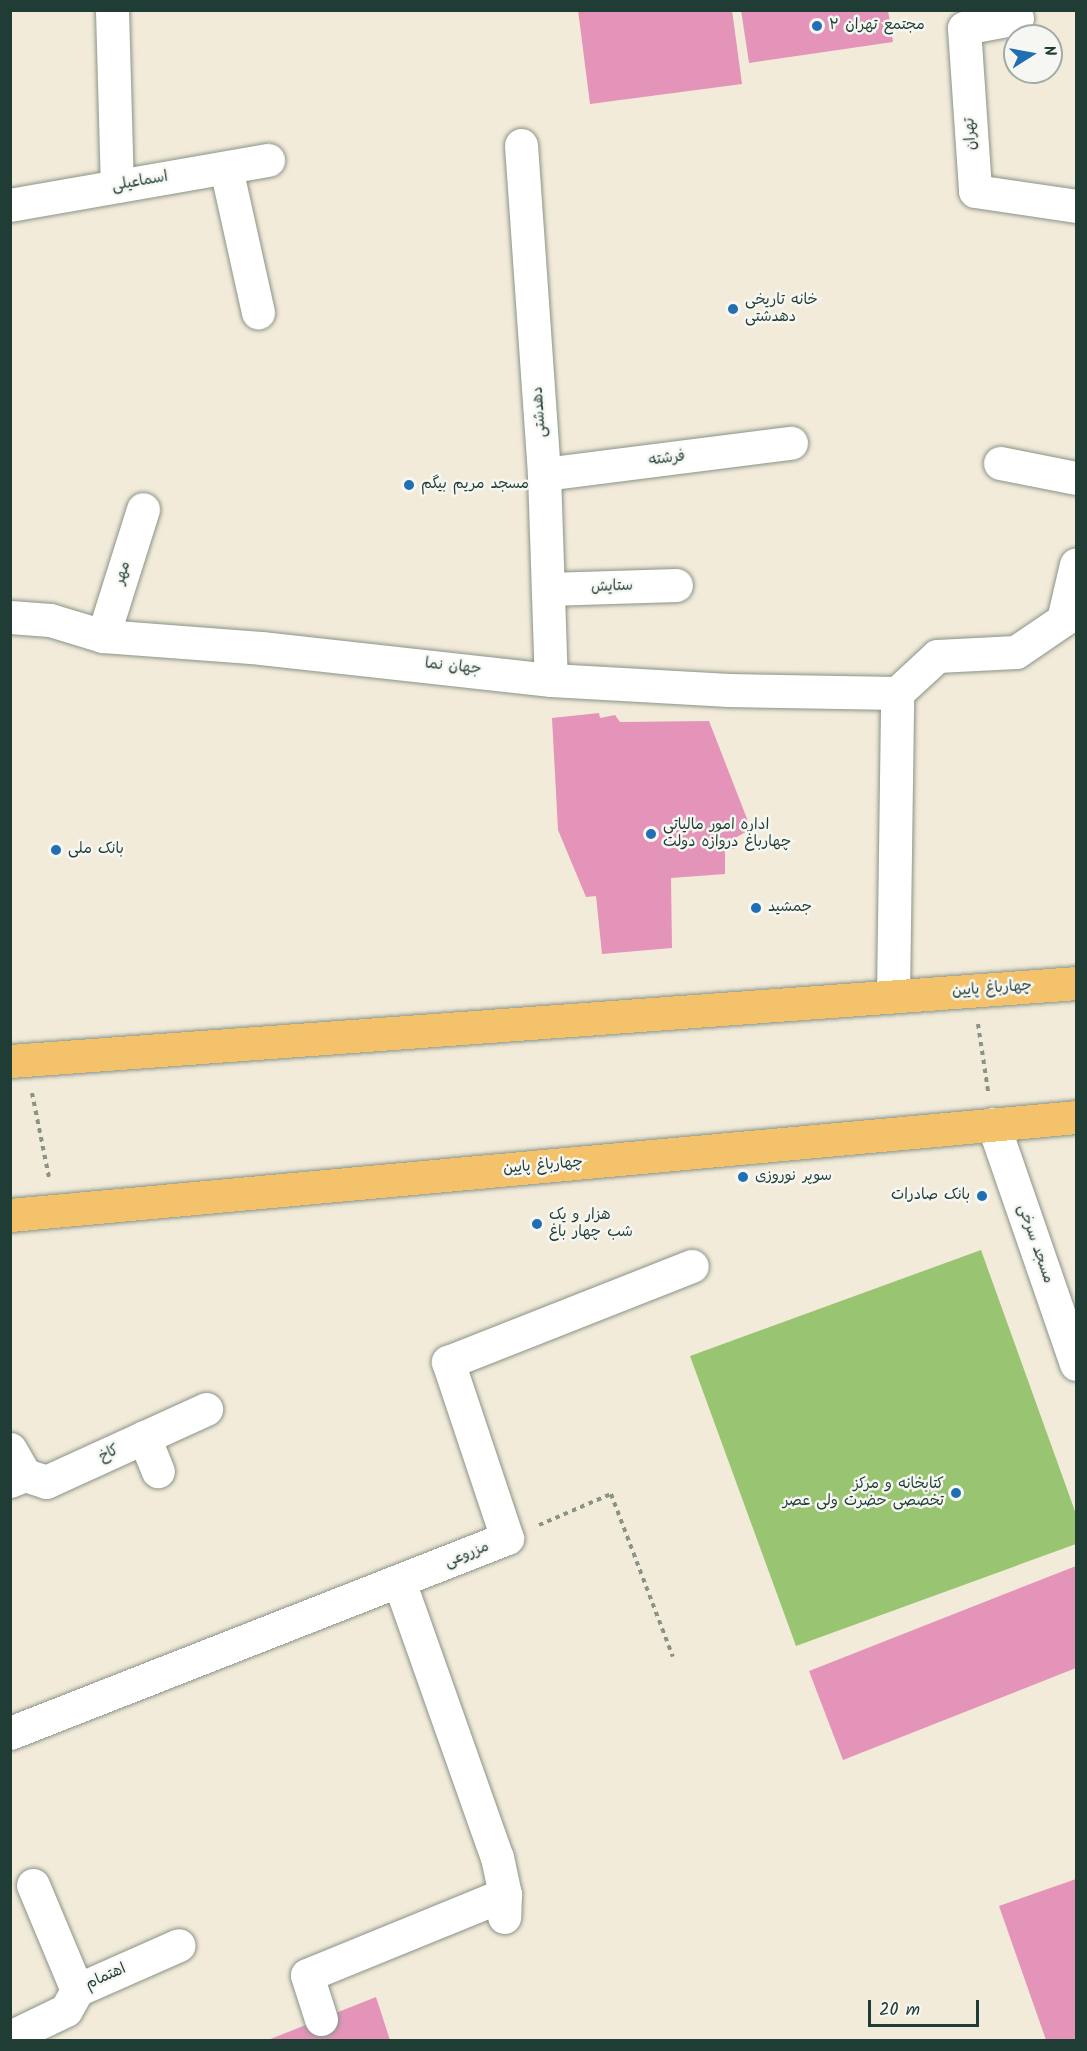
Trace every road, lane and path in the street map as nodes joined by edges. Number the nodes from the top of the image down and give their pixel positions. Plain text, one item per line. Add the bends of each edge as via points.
1 (112, 10) edge
2 (1017, 18) dead end
3 (521, 145) dead end
4 (268, 160) dead end
5 (226, 168) junction
6 (117, 186) junction
7 (10, 205) edge
8 (1077, 206) edge
9 (258, 312) dead end
10 (791, 443) dead end
11 (1000, 463) dead end
12 (544, 474) junction
13 (1077, 478) edge
14 (143, 509) dead end
15 (1077, 564) edge
16 (676, 585) dead end
17 (548, 589) junction
18 (10, 617) edge
19 (104, 636) junction
20 (551, 680) junction
21 (897, 693) junction
22 (1077, 983) edge
23 (974, 991) junction
24 (892, 996) junction
25 (18, 1060) edge
26 (1077, 1117) edge
27 (993, 1124) junction
28 (56, 1211) junction
29 (10, 1215) edge
30 (692, 1266) dead end
31 (1077, 1364) edge
32 (206, 1409) dead end
33 (144, 1437) junction
34 (15, 1469) edge
35 (158, 1471) dead end
36 (489, 1546) junction
37 (399, 1581) junction
38 (673, 1657) dead end
39 (10, 1733) edge
40 (33, 1885) dead end
41 (179, 1945) dead end
42 (77, 1990) junction
43 (321, 2019) dead end
44 (10, 2037) edge

1 - 6 street
2 - 8 street, تهران via 964,28 975,191
3 - 12 street, دهدشتی
4 - 5 street, اسماعیلی
5 - 6 street, اسماعیلی
5 - 9 street
6 - 7 street, اسماعیلی
10 - 12 street, فرشته
11 - 13 street
12 - 17 street, دهدشتی
14 - 19 street, مهر
15 - 21 street via 1063,620 1016,652 937,656
16 - 17 street, ستایش
17 - 20 street, دهدشتی
18 - 19 street, جهان نما via 50,620
19 - 20 street, جهان نما via 261,648
20 - 21 street, جهان نما via 729,690
21 - 24 street
22 - 23 main road, چهارباغ پایین
23 - 24 main road, چهارباغ پایین
23 - 27 path
24 - 25 main road, چهارباغ پایین
25 - 28 path
26 - 27 main road, چهارباغ پایین
27 - 28 main road, چهارباغ پایین
27 - 31 street, مسجد سرخی
28 - 29 main road, چهارباغ پایین
30 - 36 street, مزروعی via 448,1362 507,1538
32 - 33 street, کاخ
33 - 34 street, کاخ via 46,1482
33 - 35 street
36 - 37 street, مزروعی
36 - 38 path via 611,1494
37 - 39 street, مزروعی
37 - 43 street via 497,1857 504,1905 307,1975
40 - 42 street
41 - 42 street, اهتمام
42 - 44 street, اهتمام via 66,2010

